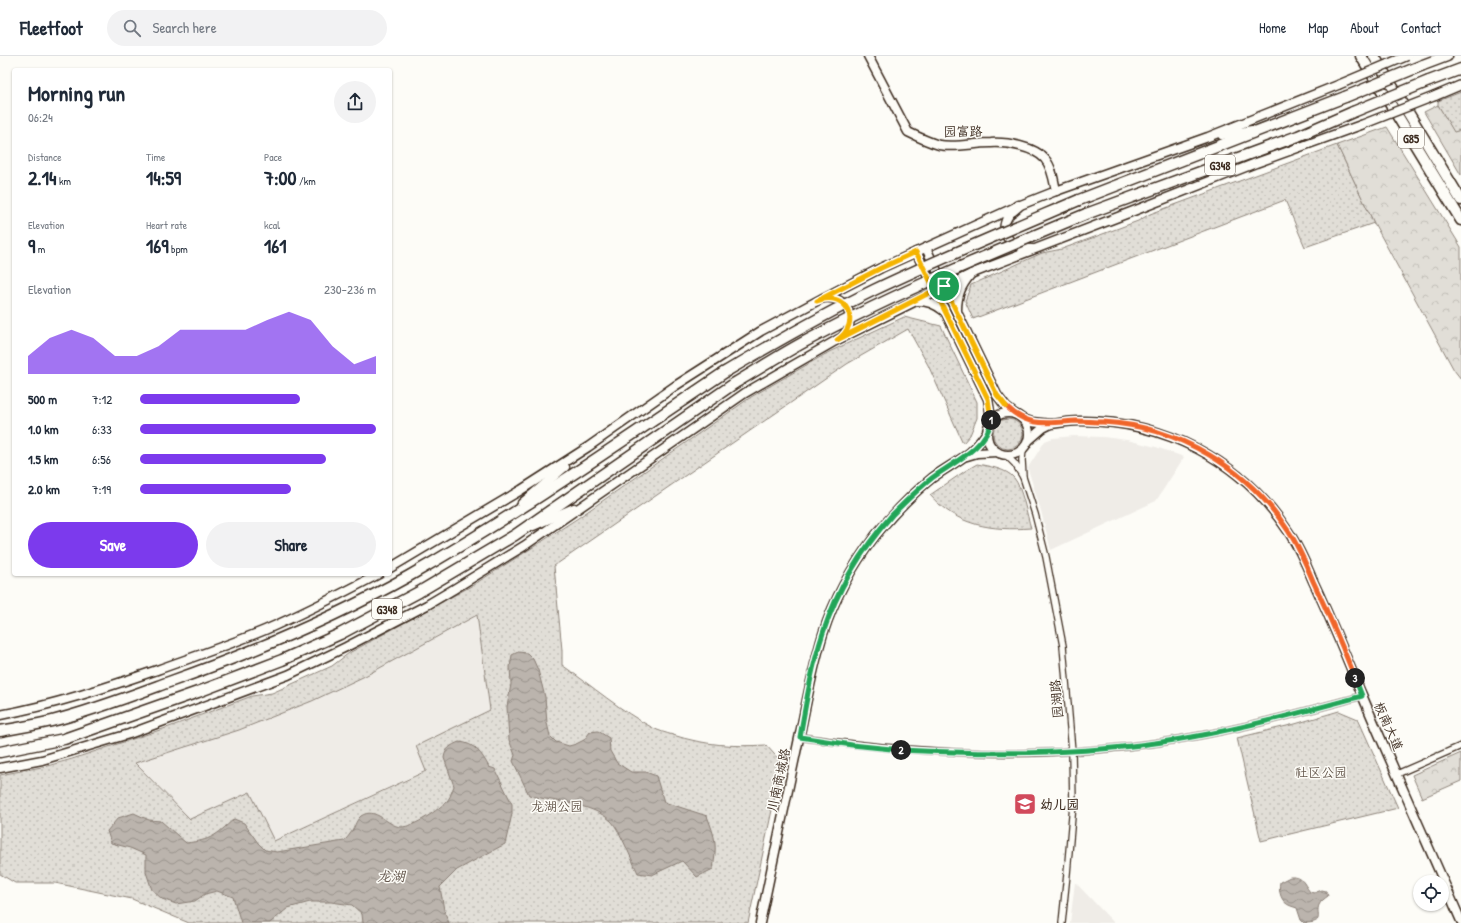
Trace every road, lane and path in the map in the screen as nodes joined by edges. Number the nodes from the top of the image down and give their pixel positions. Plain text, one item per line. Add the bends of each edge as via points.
1 (868, 56) edge
2 (1361, 56) edge
3 (1374, 56) edge
4 (1407, 56) edge
5 (1447, 56) edge
6 (1461, 69) edge
7 (1461, 85) edge
8 (1268, 128) junction
9 (1298, 136) junction
10 (1208, 137) junction
11 (1256, 163) junction
12 (1056, 191) junction
13 (1461, 200) edge
14 (1015, 209) junction
15 (1461, 220) edge
16 (926, 248) junction
17 (1033, 249) junction
18 (916, 252) junction
19 (973, 273) junction
20 (944, 286) junction
21 (935, 290) junction
22 (817, 301) junction
23 (914, 301) junction
24 (945, 311) junction
25 (956, 311) junction
26 (837, 340) junction
27 (1015, 414) junction
28 (1023, 419) junction
29 (990, 423) junction
30 (1051, 424) junction
31 (988, 432) junction
32 (1028, 441) junction
33 (588, 447) junction
34 (1023, 449) junction
35 (997, 452) junction
36 (1006, 455) junction
37 (965, 456) junction
38 (1023, 477) junction
39 (596, 498) junction
40 (504, 519) junction
41 (514, 535) junction
42 (392, 567) edge
43 (375, 576) edge
44 (1362, 696) junction
45 (0, 715) edge
46 (0, 731) edge
47 (800, 737) junction
48 (1461, 746) edge
49 (1072, 750) junction
50 (1, 752) edge
51 (0, 768) edge
52 (1397, 774) junction
53 (1461, 921) edge
54 (760, 923) edge
55 (1062, 923) edge

1 - 12 street, 园富路 via 908,132 940,145 964,146 991,142 1034,150 1045,159 1052,172
2 - 15 highway, G85
3 - 13 highway, G85
4 - 10 street, bridge
5 - 8 highway, G348, bridge
6 - 9 highway, G348, bridge
7 - 11 street, bridge
8 - 10 street
8 - 40 highway, G348, bridge via 1079,200 874,290 800,328 725,372
9 - 11 street
9 - 41 highway, G348, bridge via 1086,214 970,262 808,340 735,383
10 - 12 street
11 - 17 street
12 - 14 street
14 - 16 street
14 - 17 street via 1007,217 1005,224 1007,238 1018,247
16 - 18 street
16 - 20 street
17 - 19 street
18 - 21 street
18 - 22 street
19 - 20 street
19 - 25 street via 960,290
20 - 21 street
20 - 25 street
21 - 23 street
21 - 24 street
22 - 26 street via 824,298 838,300 848,310 850,324 843,336
22 - 33 street via 761,330
23 - 24 street via 934,303
23 - 26 street
24 - 29 street via 988,399
25 - 27 street via 997,395
26 - 39 street via 745,393
27 - 28 street
27 - 29 street via 1006,413
28 - 30 street
28 - 32 street via 1028,427
29 - 31 street
30 - 32 street
30 - 44 street, 板南大道 via 1105,422 1165,434 1224,464 1256,491 1276,513 1301,554
31 - 35 street via 991,446
31 - 37 street
32 - 34 street
33 - 40 street
33 - 42 street via 515,494
34 - 36 street via 1015,454
34 - 38 street
35 - 36 street
35 - 37 street
36 - 38 street
37 - 47 street, 川南商城路 via 910,497 875,537 845,582 823,633 808,691
38 - 49 street, 园湖路 via 1046,557 1063,646
39 - 41 street
39 - 51 street via 454,589 288,675 129,734 42,760
40 - 46 highway, G348 via 408,576 332,616 270,644 187,676 77,713 36,725
41 - 50 highway, G348 via 419,592 340,634 282,660 64,738
43 - 45 street via 264,630 193,657 50,705
44 - 49 street via 1240,728 1190,738
44 - 52 street, 板南大道
47 - 49 street via 909,750 1003,753
47 - 54 street, 川南商城路
48 - 52 street
49 - 55 street, 园湖路 via 1073,805
52 - 53 street, 板南大道

